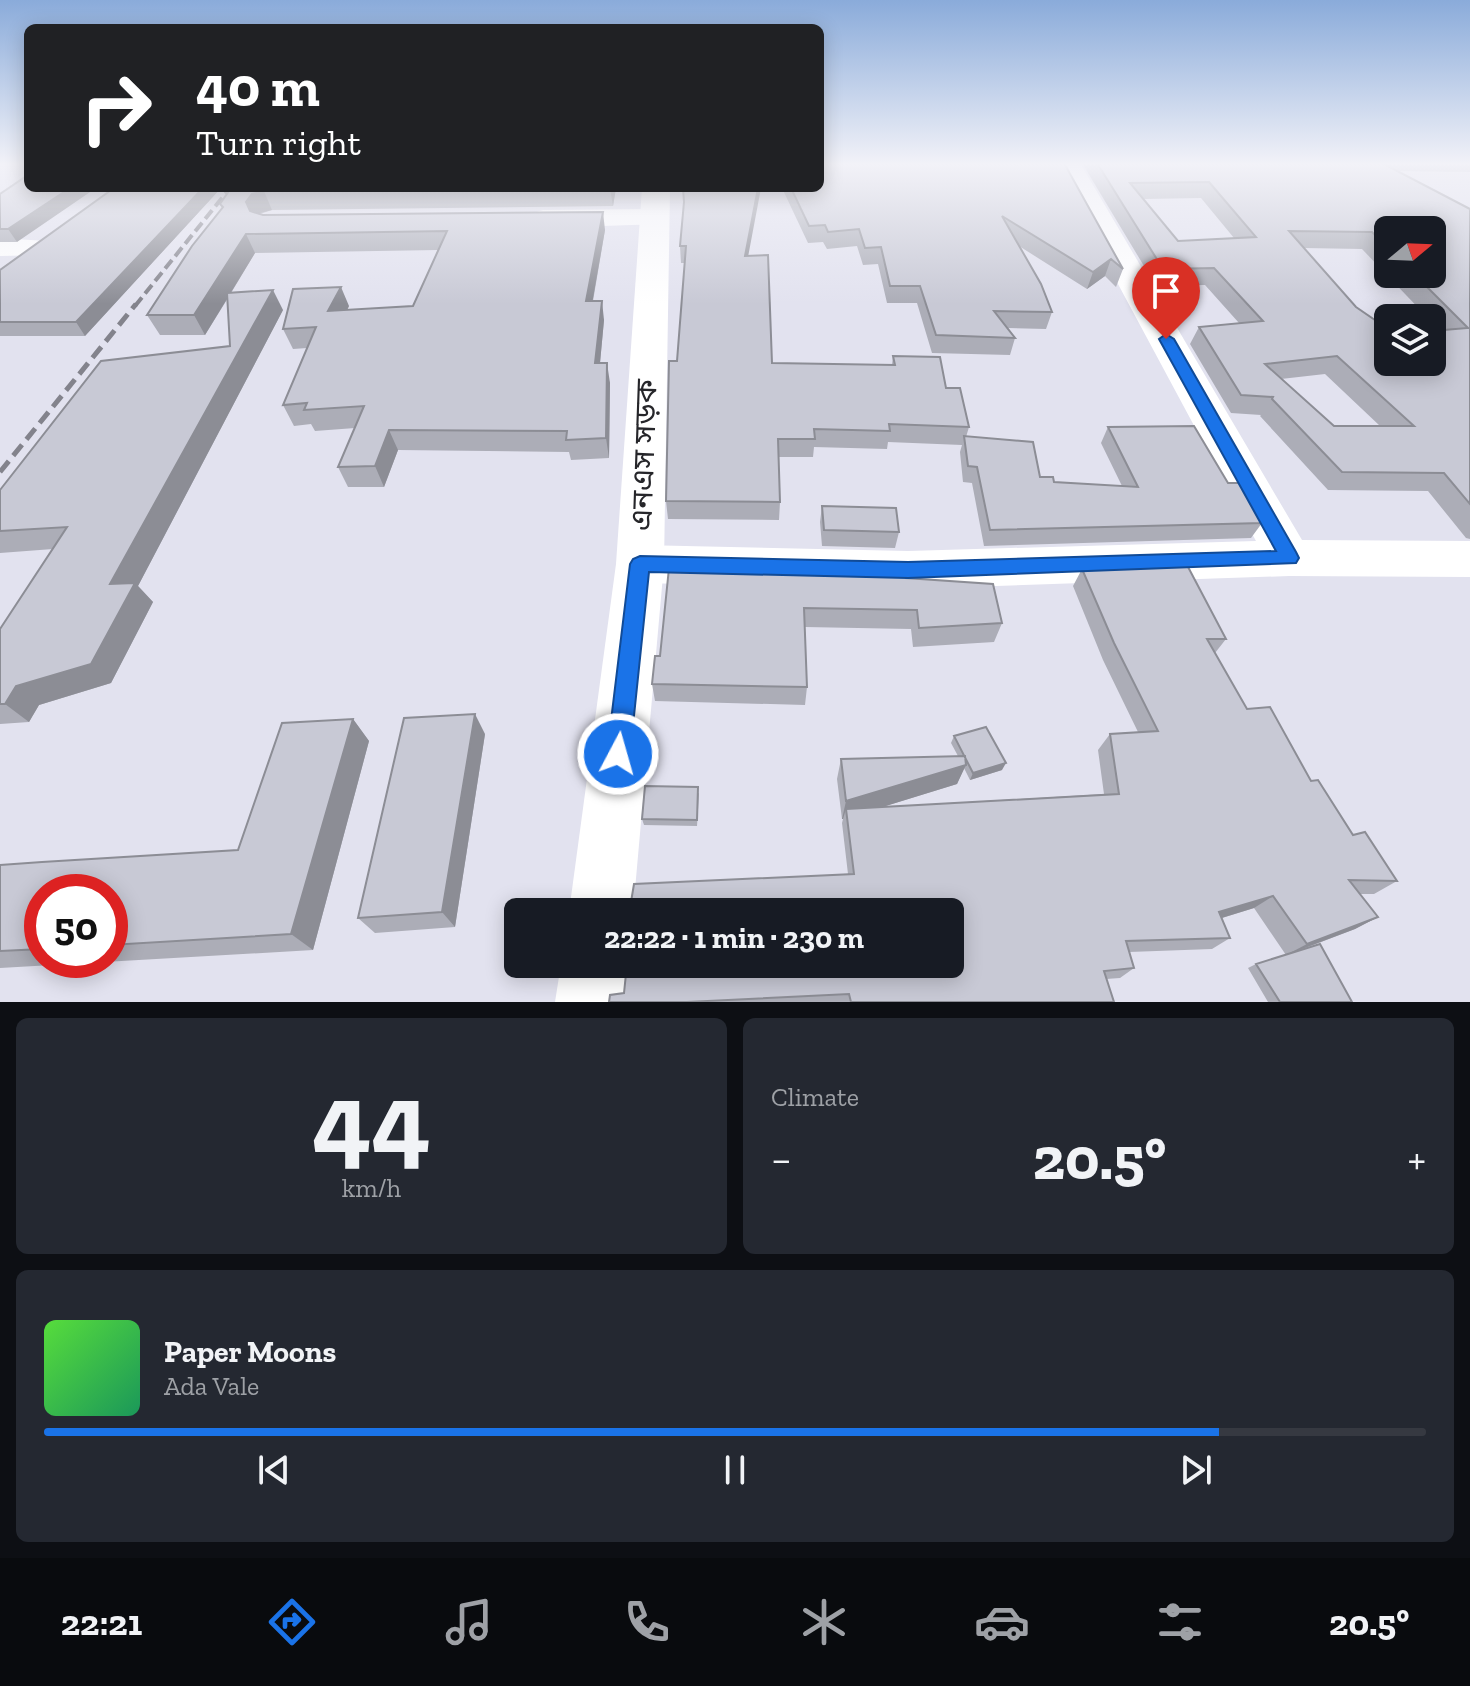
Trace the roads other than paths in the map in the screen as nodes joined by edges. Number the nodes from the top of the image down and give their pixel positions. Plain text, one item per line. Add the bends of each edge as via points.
1 (597, 210) edge
2 (654, 210) edge
3 (1092, 210) edge
4 (510, 220) edge
5 (61, 230) edge
6 (0, 247) edge
7 (35, 248) junction
8 (0, 273) edge
9 (1289, 558) junction
10 (1470, 559) edge
11 (640, 564) junction
12 (603, 898) edge
13 (593, 978) edge
14 (590, 1002) edge

1 - 4 street
2 - 11 street, এনএস সড়ক
3 - 9 street
5 - 7 street
6 - 7 street
7 - 8 street
9 - 10 street
9 - 11 street via 908,570
11 - 12 street, এনএস সড়ক
13 - 14 street

